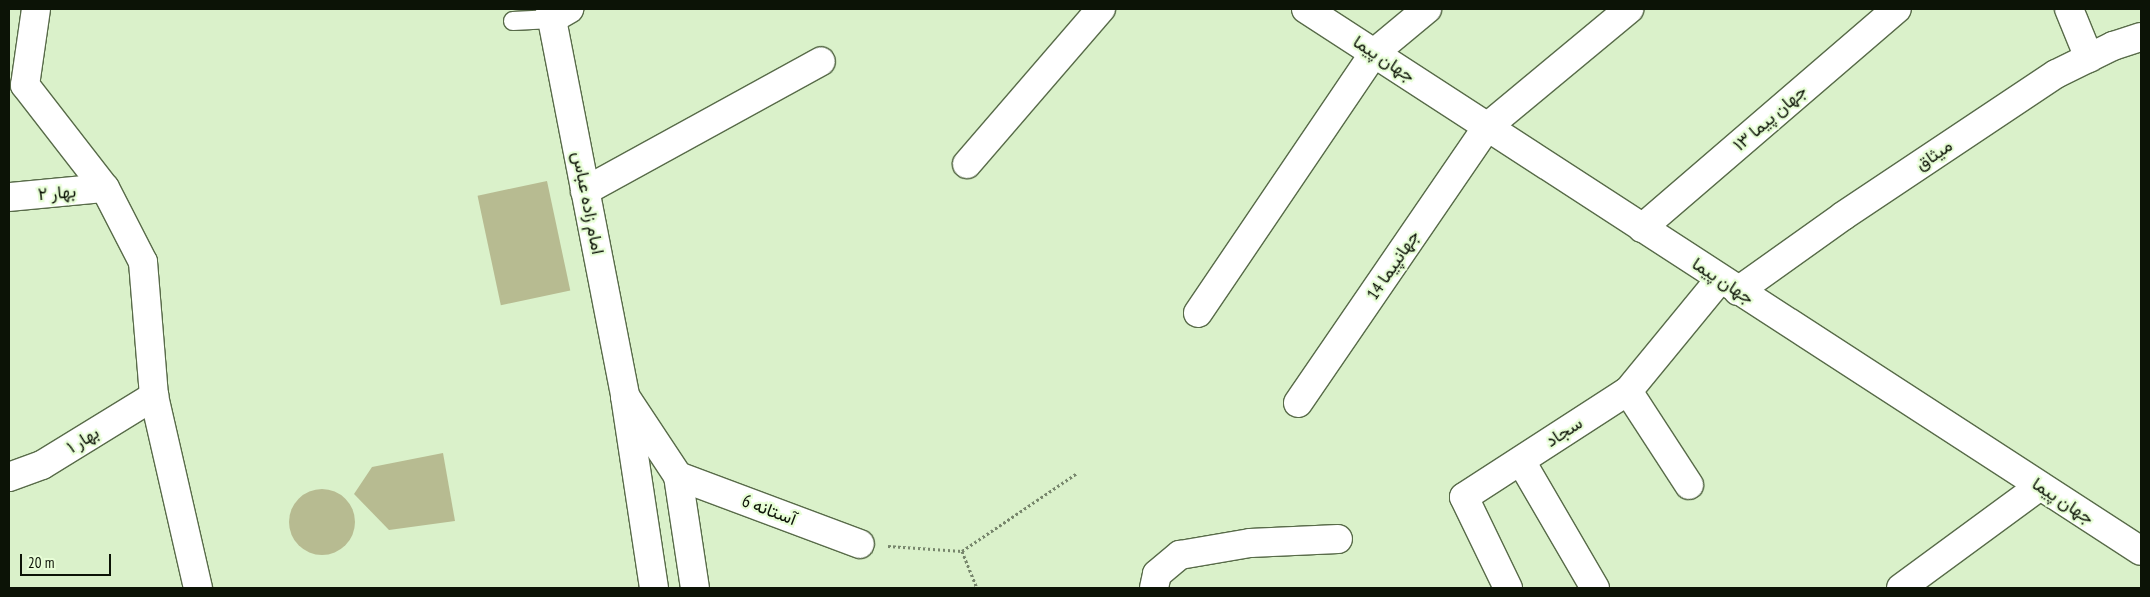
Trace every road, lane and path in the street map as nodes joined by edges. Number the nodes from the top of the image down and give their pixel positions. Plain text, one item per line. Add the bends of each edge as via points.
1 (36, 9) edge
2 (1101, 9) edge
3 (1306, 9) edge
4 (1427, 9) edge
5 (1629, 9) edge
6 (1898, 9) edge
7 (2069, 9) edge
8 (557, 12) edge
9 (513, 21) dead end
10 (2141, 37) edge
11 (1374, 53) junction
12 (2088, 58) junction
13 (821, 61) dead end
14 (1487, 127) junction
15 (967, 164) dead end
16 (105, 188) junction
17 (586, 191) junction
18 (9, 197) edge
19 (1642, 228) junction
20 (1729, 285) junction
21 (1198, 313) dead end
22 (1628, 391) junction
23 (154, 396) junction
24 (625, 396) junction
25 (1298, 404) dead end
26 (1521, 461) junction
27 (1077, 473) dead end
28 (678, 476) junction
29 (9, 477) edge
30 (1689, 485) dead end
31 (2040, 486) junction
32 (1338, 539) dead end
33 (860, 544) joint
34 (962, 551) junction
35 (2141, 551) edge
36 (198, 588) edge
37 (654, 588) edge
38 (695, 588) edge
39 (977, 588) edge
40 (1154, 588) edge
41 (1508, 588) edge
42 (1595, 588) edge
43 (1901, 588) edge

1 - 16 street via 24,85
2 - 15 street
3 - 11 street, جهان پیما
4 - 11 street
5 - 14 street, جهانپیما 14
6 - 19 street, جهان پیما ۱۳
7 - 12 street
8 - 9 lane
8 - 17 street, امام زاده عباس
10 - 12 street, ميثاق
11 - 14 street, جهان پیما
11 - 21 street
12 - 20 street, ميثاق via 2040,85 1843,216
13 - 17 street
14 - 19 street, جهان پیما
14 - 25 street, جهانپیما 14
16 - 18 street, بهار ۲
16 - 23 street via 143,262
17 - 24 street, امام زاده عباس
19 - 20 street, جهان پیما
20 - 22 street, سجاد
20 - 31 street, جهان پیما
22 - 26 street, سجاد
22 - 30 street
23 - 29 street, بهار ۱ via 42,466
23 - 36 street
24 - 28 street, امام زاده عباس
24 - 37 street, امام زاده عباس
26 - 41 street, سجاد via 1464,497
26 - 42 street
27 - 34 path
28 - 33 street, آستانه 6
28 - 38 street, امام زاده عباس
31 - 35 street, جهان پیما
31 - 43 street
32 - 40 street via 1250,543 1180,555 1156,574
33 - 34 path
34 - 39 path

